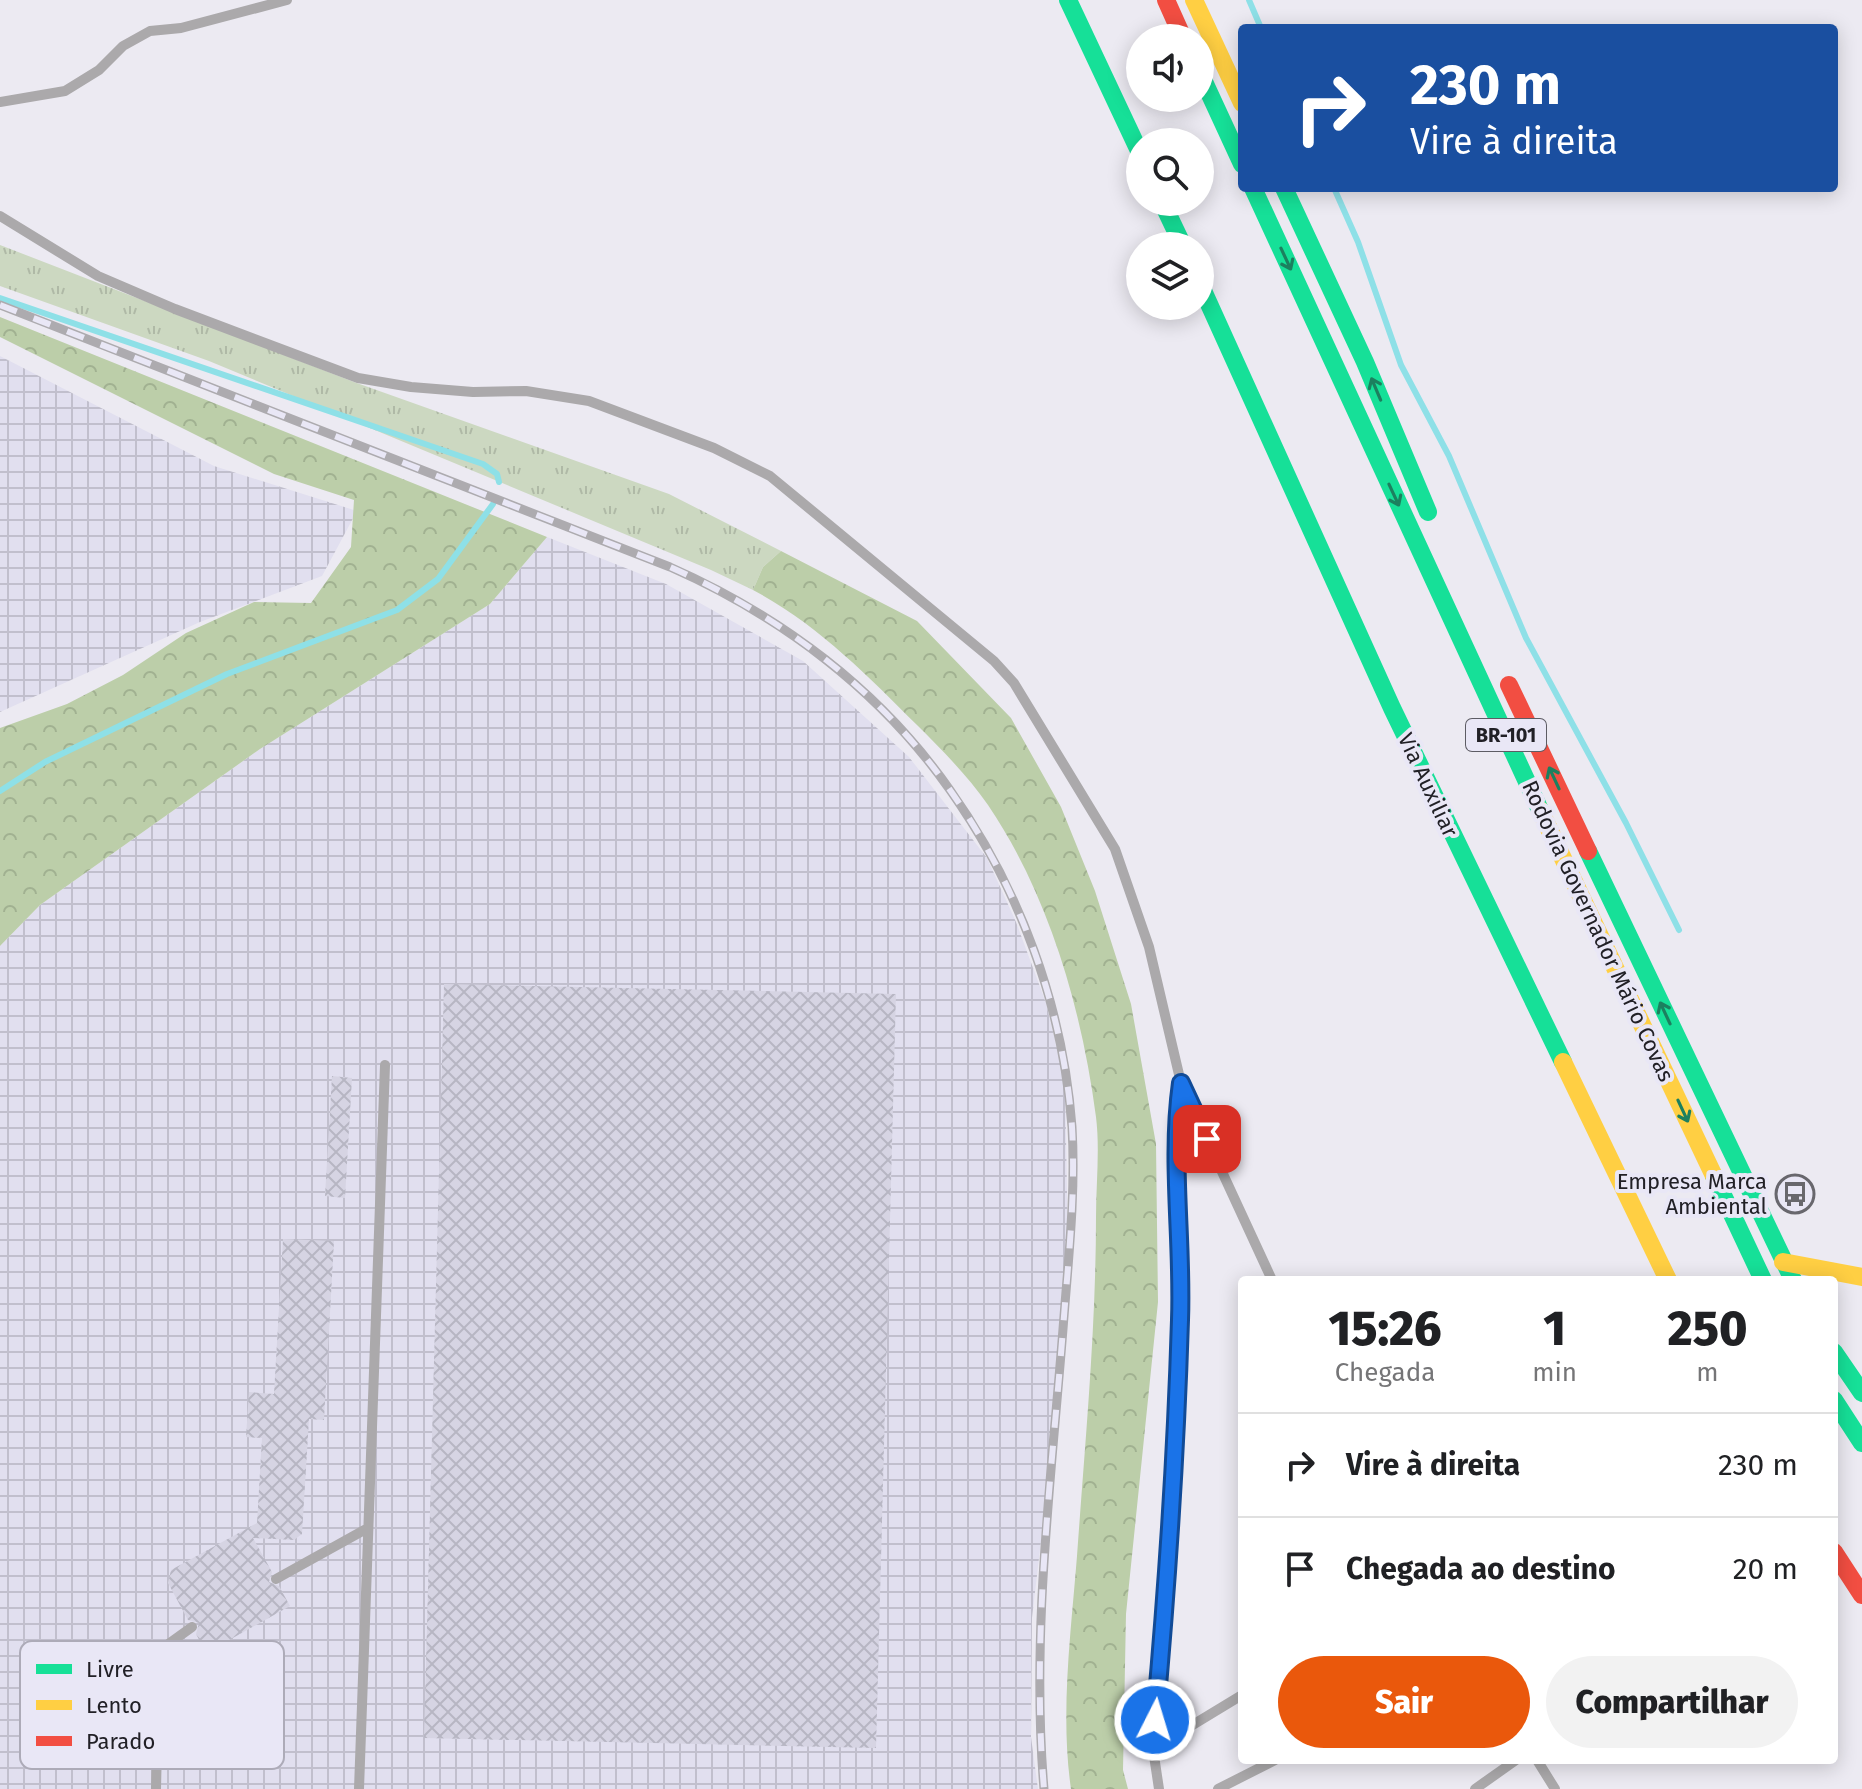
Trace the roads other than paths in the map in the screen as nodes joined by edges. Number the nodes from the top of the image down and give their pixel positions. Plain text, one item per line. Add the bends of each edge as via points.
1 (287, 0) edge
2 (1068, 0) edge
3 (1166, 0) edge
4 (1194, 0) edge
5 (1210, 0) edge
6 (1177, 24) edge
7 (1219, 56) junction
8 (1238, 95) edge
9 (0, 102) edge
10 (1214, 103) edge
11 (1128, 128) edge
12 (1238, 155) edge
13 (1255, 192) edge
14 (1286, 192) edge
15 (0, 216) edge
16 (1214, 315) edge
17 (1433, 525) dead end
18 (1501, 667) dead end
19 (385, 1065) dead end
20 (1181, 1083) junction
21 (1783, 1262) junction
22 (1270, 1276) edge
23 (1666, 1276) edge
24 (1761, 1276) edge
25 (1791, 1276) edge
26 (1862, 1277) edge
27 (1838, 1358) edge
28 (1862, 1393) edge
29 (1838, 1406) edge
30 (1862, 1443) edge
31 (368, 1528) junction
32 (1838, 1558) edge
33 (276, 1579) dead end
34 (1862, 1595) edge
35 (192, 1627) dead end
36 (173, 1641) edge
37 (1238, 1697) edge
38 (1153, 1749) junction
39 (1267, 1764) edge
40 (1510, 1764) edge
41 (1539, 1764) edge
42 (156, 1769) edge
43 (156, 1789) edge
44 (359, 1789) edge
45 (1159, 1789) edge
46 (1218, 1789) edge
47 (1475, 1789) edge
48 (1555, 1789) edge

1 - 9 lane via 150,31 65,91
2 - 11 main road
3 - 6 main road
4 - 7 main road
5 - 7 lane
7 - 8 main road
10 - 12 main road
13 -> 24 main road, Rodovia Governador Mário Covas / BR-101
17 -> 14 main road
15 - 20 lane via 98,276 358,378 589,401 701,442 770,476 1014,683 1115,849 1153,962
16 - 23 main road, Via Auxiliar via 1392,708
21 -> 18 main road, Rodovia Governador Mário Covas / BR-101
19 - 31 lane
20 - 22 lane
20 - 38 lane via 1175,1131 1180,1331 1170,1550
21 - 25 main road, Rodovia Governador Mário Covas / BR-101
21 - 26 main road
27 - 28 main road
29 - 30 main road
31 - 33 lane
31 - 44 lane
32 - 34 main road
35 - 36 lane
37 - 38 lane
38 - 45 lane
39 - 46 lane
40 - 47 lane
41 - 48 lane
42 - 43 lane

